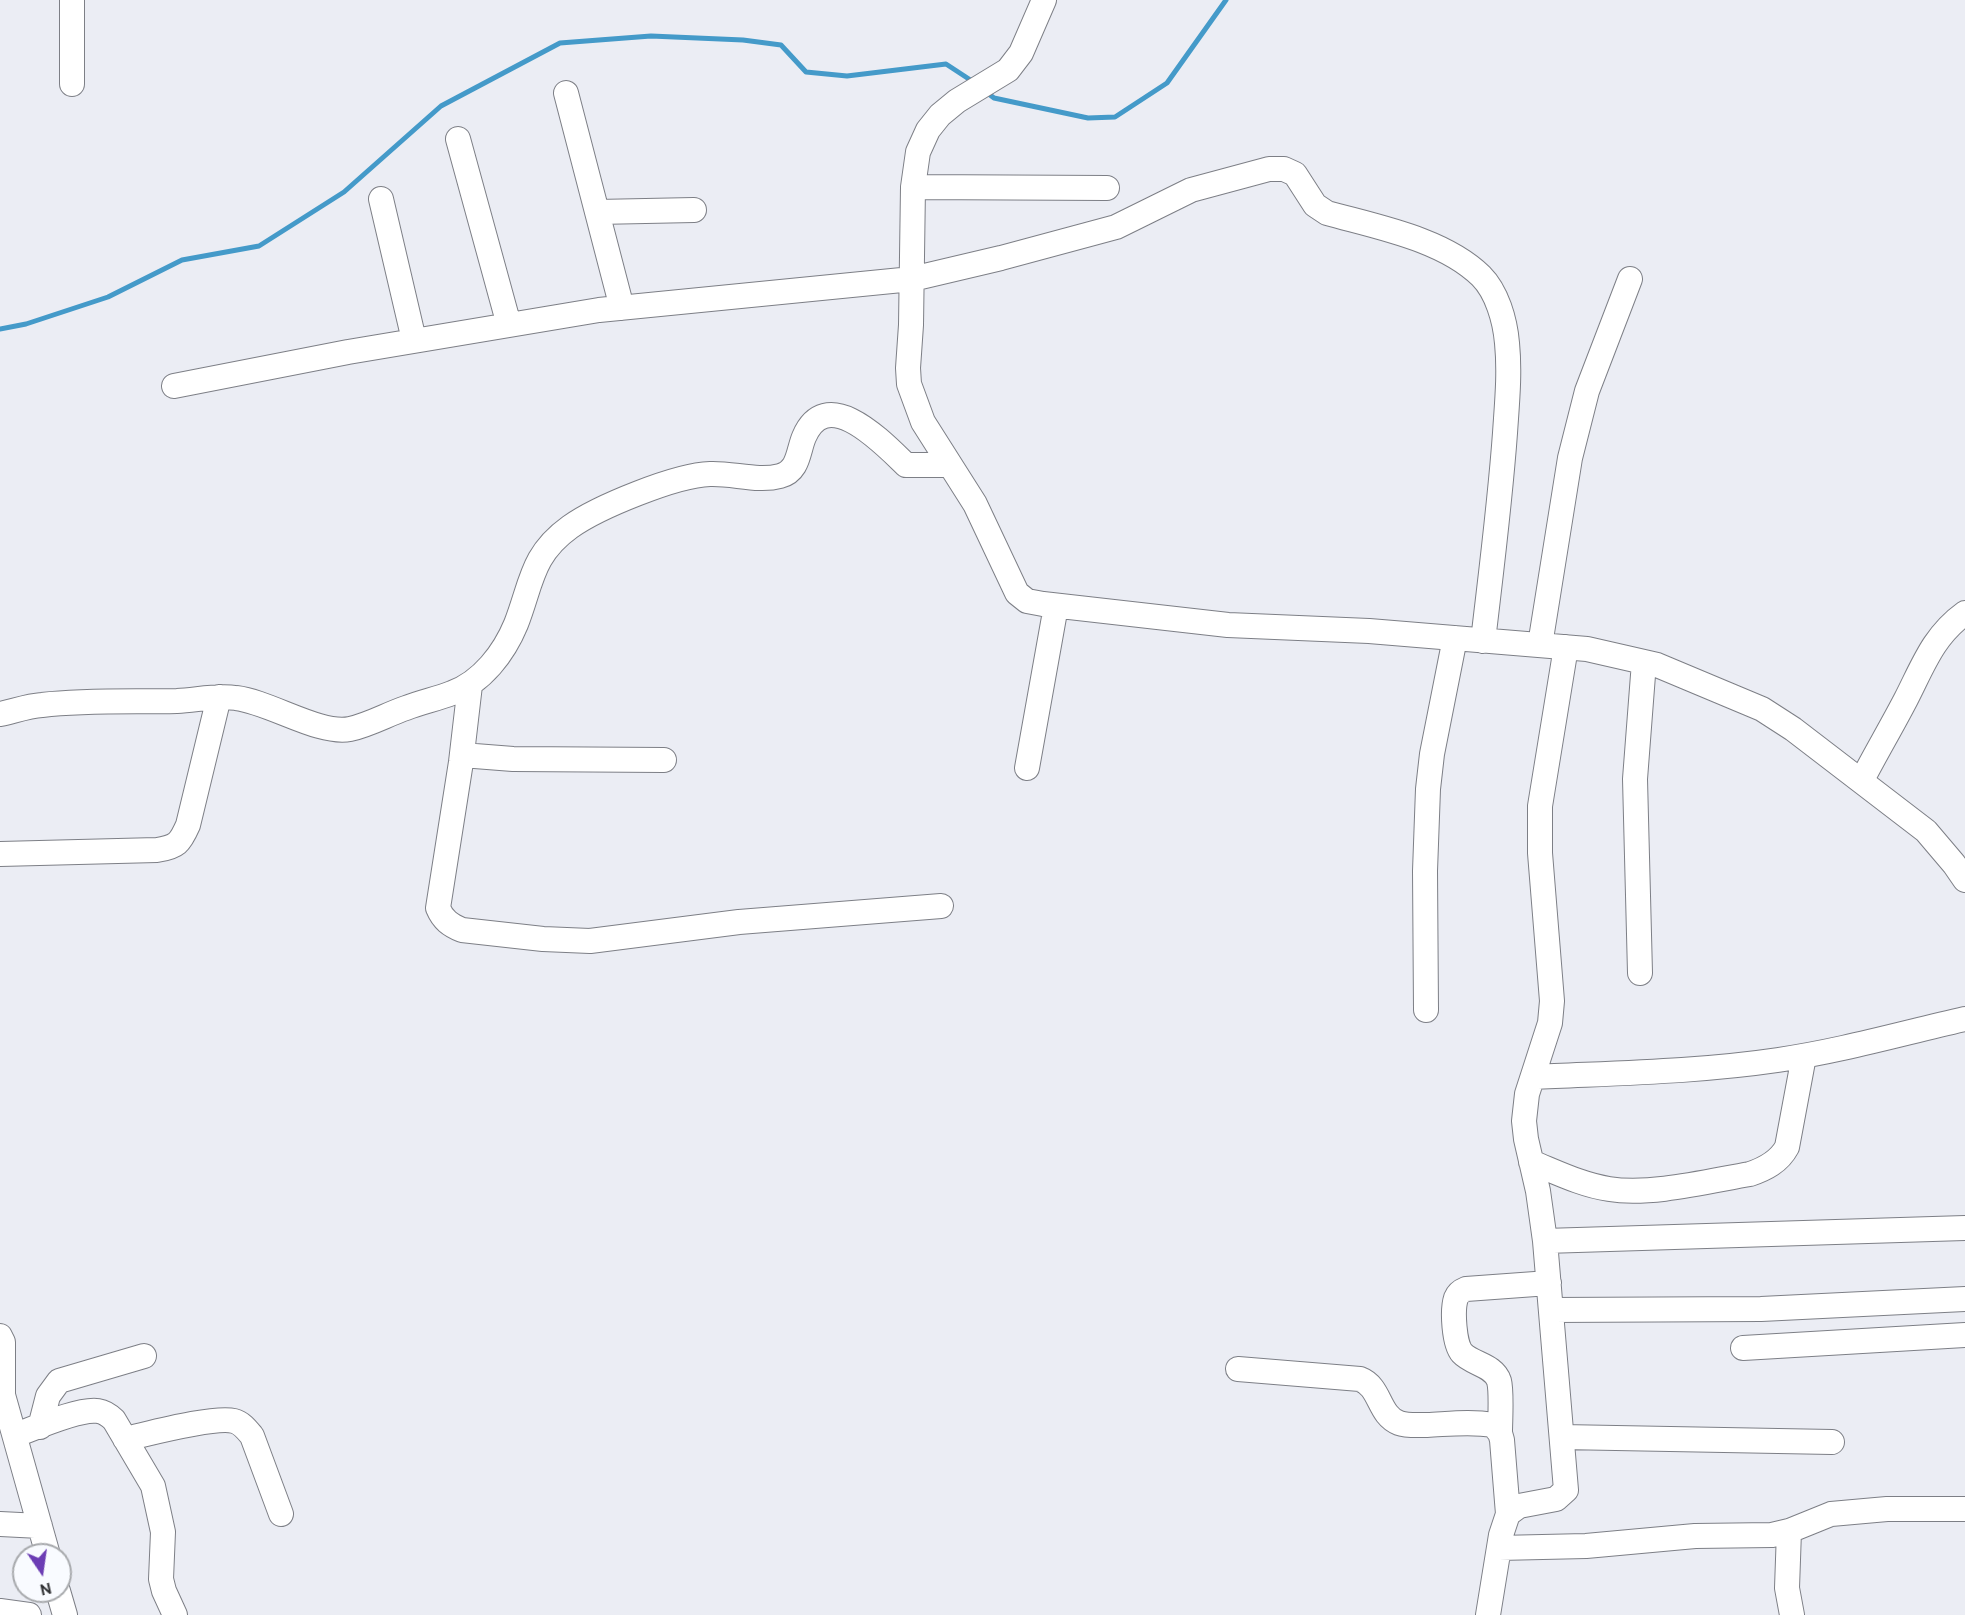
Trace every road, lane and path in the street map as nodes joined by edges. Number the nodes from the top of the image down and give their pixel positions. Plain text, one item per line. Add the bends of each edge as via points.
1 (72, 0) edge
2 (1044, 0) edge
3 (72, 84) dead end
4 (566, 93) dead end
5 (458, 139) dead end
6 (913, 187) junction
7 (1107, 188) dead end
8 (381, 199) dead end
9 (694, 210) dead end
10 (597, 212) junction
11 (912, 279) junction
12 (1630, 279) dead end
13 (622, 308) junction
14 (510, 325) junction
15 (414, 340) junction
16 (174, 386) dead end
17 (950, 465) junction
18 (1056, 606) junction
19 (1965, 613) edge
20 (1455, 638) junction
21 (1482, 641) junction
22 (1540, 645) junction
23 (1566, 647) junction
24 (1644, 662) junction
25 (470, 686) junction
26 (219, 697) junction
27 (0, 714) edge
28 (462, 755) junction
29 (664, 760) dead end
30 (1028, 768) dead end
31 (1862, 780) junction
32 (0, 854) edge
33 (1965, 880) edge
34 (941, 906) dead end
35 (1640, 973) dead end
36 (1426, 1010) dead end
37 (1965, 1019) edge
38 (1804, 1056) junction
39 (1533, 1077) junction
40 (1531, 1162) junction
41 (1965, 1228) edge
42 (1545, 1240) junction
43 (1549, 1283) junction
44 (1965, 1299) edge
45 (1552, 1311) junction
46 (1965, 1335) edge
47 (0, 1336) edge
48 (1743, 1348) dead end
49 (144, 1356) dead end
50 (1238, 1369) dead end
51 (40, 1427) junction
52 (1500, 1433) junction
53 (16, 1435) junction
54 (1562, 1437) junction
55 (125, 1439) junction
56 (1832, 1442) dead end
57 (1965, 1509) edge
58 (281, 1514) dead end
59 (1508, 1514) junction
60 (0, 1524) edge
61 (40, 1526) junction
62 (1789, 1531) junction
63 (45, 1543) edge
64 (1499, 1548) junction
65 (0, 1611) edge
66 (29, 1615) edge
67 (175, 1615) edge
68 (1488, 1615) edge
69 (1792, 1615) edge

1 - 3 street
2 - 6 street via 1021,53 1008,70 957,101 928,130 918,152
4 - 10 street
5 - 14 street
6 - 7 street
6 - 11 street
8 - 15 street
9 - 10 street
10 - 13 street
11 - 13 street
11 - 17 street via 909,384 923,422
11 - 21 street via 1116,226 1191,190 1269,169 1295,174 1315,205 1327,213 1424,241 1461,261 1482,277 1494,294 1507,340 1509,374 1501,492
12 - 22 street via 1587,391 1570,458
13 - 14 street
14 - 15 street
15 - 16 street
17 - 18 street via 975,504 1017,593 1027,601
17 - 25 street via 906,465 856,421 826,415 812,422 792,470 782,476 687,477 598,512 570,527 546,548 535,565 508,642
18 - 20 street via 1228,625
18 - 30 street
19 - 31 street via 1923,660
20 - 21 street
20 - 36 street via 1428,789
21 - 22 street
22 - 23 street
23 - 24 street
23 - 39 street via 1540,806 1552,1001 1550,1023
24 - 31 street via 1762,709
24 - 35 street via 1635,779
25 - 26 street via 348,729 328,728 262,704
25 - 28 street
26 - 27 street via 40,705
26 - 32 street via 188,825 182,839 172,848
28 - 29 street
28 - 34 street via 438,908 451,926 462,930 590,941 739,922
31 - 33 street via 1926,831
37 - 38 street
38 - 39 street via 1671,1071
38 - 40 street via 1787,1147 1783,1156 1761,1170 1667,1188 1624,1191 1594,1186
39 - 40 street via 1524,1120
40 - 42 street
41 - 42 street
42 - 43 street
43 - 45 street
43 - 52 street via 1466,1289 1456,1298 1458,1347 1499,1381
44 - 45 street via 1761,1309
45 - 54 street
46 - 48 street
47 - 53 street via 3,1395
49 - 51 street via 59,1381 48,1396
50 - 52 street via 1360,1379 1373,1388 1385,1413 1398,1423 1484,1424 1493,1425
51 - 53 street
51 - 55 street via 97,1410 108,1413
52 - 59 street
53 - 61 street
54 - 56 street
54 - 59 street via 1566,1490 1548,1502 1519,1506
55 - 58 street via 218,1420 234,1421 252,1436
55 - 67 street via 153,1486 163,1532 161,1579
57 - 62 street via 1863,1510 1831,1514
59 - 64 street
60 - 61 street
61 - 63 street
62 - 64 street via 1586,1546
62 - 69 street via 1787,1588
64 - 68 street
65 - 66 street

